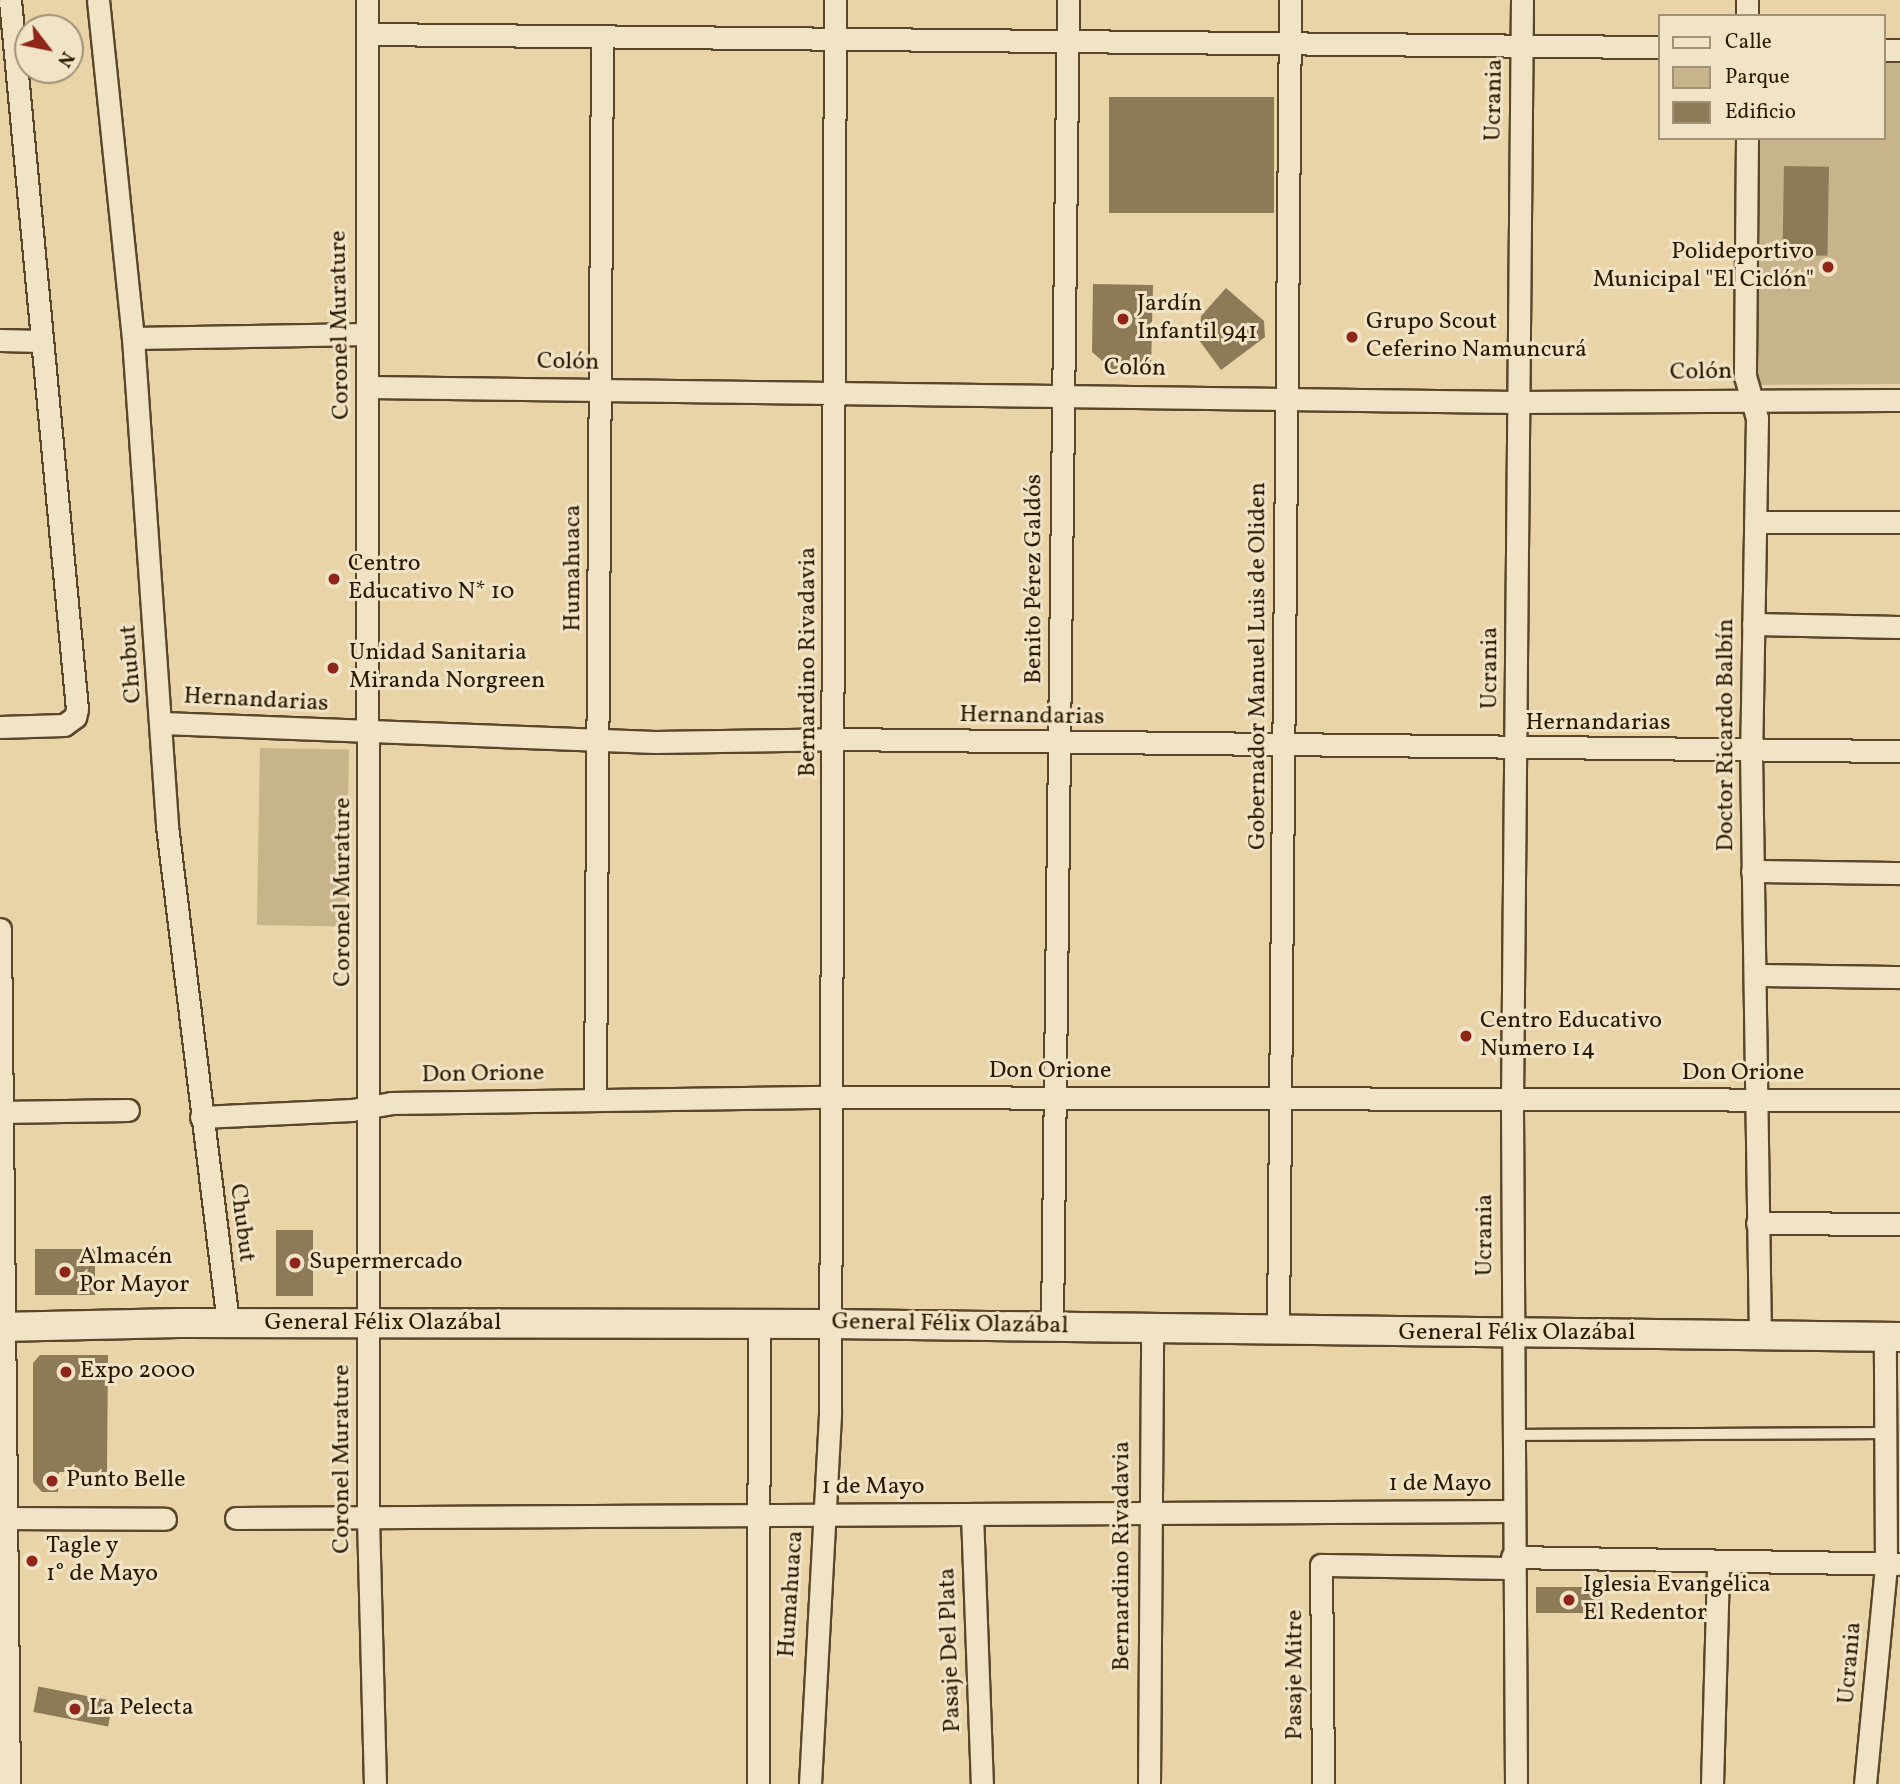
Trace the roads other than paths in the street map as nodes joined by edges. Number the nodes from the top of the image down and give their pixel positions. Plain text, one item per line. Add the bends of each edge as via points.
1 (10, 0) edge
2 (98, 0) edge
3 (367, 0) edge
4 (835, 0) edge
5 (1068, 0) edge
6 (1290, 0) edge
7 (1522, 0) edge
8 (368, 34) junction
9 (602, 37) junction
10 (834, 38) junction
11 (1068, 42) junction
12 (1289, 42) junction
13 (1522, 44) junction
14 (1658, 47) edge
15 (1747, 140) edge
16 (366, 334) junction
17 (133, 338) junction
18 (0, 340) edge
19 (41, 341) junction
20 (369, 387) junction
21 (602, 389) junction
22 (836, 392) junction
23 (1063, 394) junction
24 (1287, 397) junction
25 (1749, 399) junction
26 (1900, 400) edge
27 (1517, 402) junction
28 (1755, 522) junction
29 (1900, 522) edge
30 (1754, 624) junction
31 (1900, 627) edge
32 (163, 723) junction
33 (0, 727) edge
34 (370, 732) junction
35 (836, 739) junction
36 (599, 740) junction
37 (1060, 744) junction
38 (1286, 747) junction
39 (1517, 750) junction
40 (1751, 751) junction
41 (1900, 751) edge
42 (1752, 871) junction
43 (1900, 873) edge
44 (0, 929) edge
45 (1755, 975) junction
46 (1900, 977) edge
47 (830, 1097) junction
48 (1053, 1099) junction
49 (1754, 1099) junction
50 (595, 1100) junction
51 (1281, 1100) junction
52 (1900, 1100) edge
53 (1511, 1102) junction
54 (369, 1107) junction
55 (128, 1110) dead end
56 (1, 1112) edge
57 (201, 1117) junction
58 (1756, 1223) junction
59 (1900, 1224) edge
60 (228, 1323) junction
61 (759, 1324) junction
62 (831, 1324) junction
63 (369, 1325) junction
64 (1052, 1326) junction
65 (2, 1327) edge
66 (1152, 1329) junction
67 (1278, 1332) junction
68 (1760, 1334) junction
69 (1512, 1335) junction
70 (1893, 1336) edge
71 (1885, 1433) junction
72 (1512, 1435) junction
73 (1511, 1511) junction
74 (824, 1513) junction
75 (972, 1514) junction
76 (1148, 1514) junction
77 (756, 1517) junction
78 (3, 1518) edge
79 (236, 1518) dead end
80 (368, 1518) junction
81 (165, 1519) dead end
82 (1512, 1562) junction
83 (1718, 1563) junction
84 (1893, 1564) edge
85 (9, 1784) edge
86 (375, 1784) edge
87 (758, 1784) edge
88 (810, 1784) edge
89 (982, 1784) edge
90 (1149, 1784) edge
91 (1323, 1784) edge
92 (1516, 1784) edge
93 (1712, 1784) edge
94 (1865, 1784) edge

1 - 19 street
2 - 17 street, Chubut
3 - 8 street, Coronel Murature
4 - 10 street, Bernardino Rivadavia
5 - 11 street, Benito Pérez Galdós
6 - 12 street, Gobernador Manuel Luis de Oliden
7 - 13 street, Ucrania
8 - 9 street
8 - 16 street, Coronel Murature
9 - 10 street
9 - 21 street, Humahuaca
10 - 11 street
10 - 22 street, Bernardino Rivadavia
11 - 12 street
11 - 23 street, Benito Pérez Galdós
12 - 13 street
12 - 24 street, Gobernador Manuel Luis de Oliden
13 - 14 street
13 - 27 street, Ucrania
15 - 25 street, Doctor Ricardo Balbín via 1745,376
16 - 17 street
16 - 20 street, Coronel Murature
17 - 32 street, Chubut
18 - 19 street
19 - 33 street via 75,718 64,725
20 - 21 street, Colón
20 - 34 street, Coronel Murature
21 - 22 street, Colón
21 - 36 street, Humahuaca
22 - 23 street, Colón
22 - 35 street, Bernardino Rivadavia
23 - 24 street, Colón
23 - 37 street, Benito Pérez Galdós
24 - 27 street, Colón
24 - 38 street, Gobernador Manuel Luis de Oliden
25 - 26 street, Colón
25 - 27 street, Colón
25 - 28 street, Doctor Ricardo Balbín via 1757,418
27 - 39 street, Ucrania
28 - 29 street
28 - 30 street, Doctor Ricardo Balbín
30 - 31 street
30 - 40 street, Doctor Ricardo Balbín
32 - 34 street, Hernandarias
32 - 57 street, Chubut via 167,826
34 - 36 street, Hernandarias
34 - 54 street, Coronel Murature
35 - 36 street, Hernandarias
35 - 37 street, Hernandarias
35 - 47 street, Bernardino Rivadavia
36 - 50 street, Humahuaca
37 - 38 street, Hernandarias
37 - 48 street, Benito Pérez Galdós
38 - 39 street, Hernandarias
38 - 51 street, Gobernador Manuel Luis de Oliden
39 - 40 street, Hernandarias
39 - 53 street, Ucrania
40 - 41 street, Hernandarias
40 - 42 street, Doctor Ricardo Balbín
42 - 43 street
42 - 45 street, Doctor Ricardo Balbín
44 - 56 street
45 - 46 street
45 - 49 street, Doctor Ricardo Balbín
47 - 48 street, Don Orione
47 - 50 street, Don Orione
47 - 62 street, Bernardino Rivadavia
48 - 51 street, Don Orione
48 - 64 street, Benito Pérez Galdós
49 - 52 street, Don Orione
49 - 53 street, Don Orione
49 - 58 street, Doctor Ricardo Balbín
50 - 54 street, Don Orione
51 - 53 street, Don Orione
51 - 67 street, Gobernador Manuel Luis de Oliden
53 - 69 street, Ucrania
54 - 57 street, Don Orione
54 - 63 street, Coronel Murature
55 - 56 street
56 - 65 street
57 - 60 street, Chubut
58 - 59 street
58 - 68 street, Doctor Ricardo Balbín
60 - 63 street, General Félix Olazábal
60 - 65 street, General Félix Olazábal
61 - 62 street, General Félix Olazábal
61 - 63 street, General Félix Olazábal
61 - 77 street, Humahuaca
62 - 64 street, General Félix Olazábal
62 - 74 street, Humahuaca
63 - 80 street, Coronel Murature
64 - 66 street, General Félix Olazábal
65 - 78 street
66 - 67 street, General Félix Olazábal
66 - 76 street, Bernardino Rivadavia
67 - 69 street, General Félix Olazábal
68 - 69 street, General Félix Olazábal
68 - 70 street, General Félix Olazábal
69 - 72 street
70 - 71 street, Ucrania
71 - 72 lane
71 - 84 street, Ucrania
72 - 73 street
73 - 76 street, 1 de Mayo
73 - 82 street
74 - 75 street, 1 de Mayo
74 - 77 street, 1 de Mayo
74 - 88 street, Humahuaca
75 - 76 street, 1 de Mayo
75 - 89 street, Pasaje Del Plata
76 - 90 street, Bernardino Rivadavia
77 - 80 street, 1 de Mayo
77 - 87 street, Humahuaca
78 - 81 street
78 - 85 street
79 - 80 street, 1 de Mayo
80 - 86 street, Coronel Murature
82 - 83 street
82 - 91 street, Pasaje Mitre via 1321,1565
82 - 92 street
83 - 84 street
83 - 93 street
84 - 94 street, Ucrania

